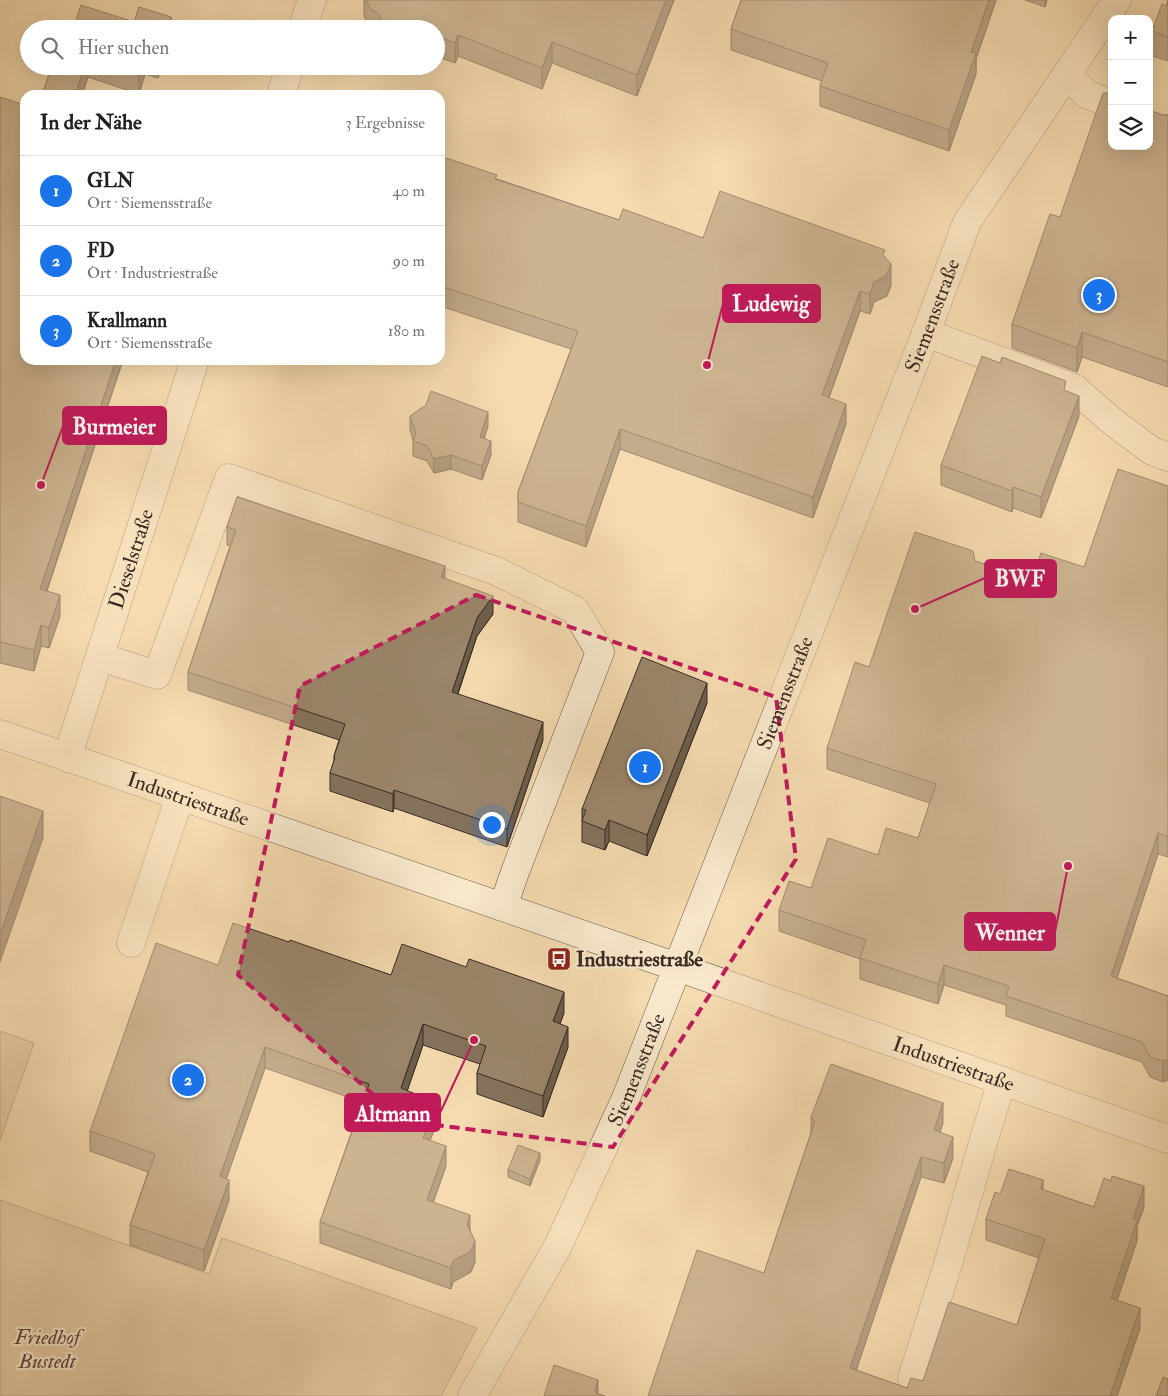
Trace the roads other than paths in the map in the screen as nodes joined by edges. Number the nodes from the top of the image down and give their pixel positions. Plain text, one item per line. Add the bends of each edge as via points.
1 (312, 0) edge
2 (1117, 0) edge
3 (305, 20) edge
4 (1067, 74) junction
5 (287, 75) edge
6 (283, 90) edge
7 (1108, 102) edge
8 (926, 333) junction
9 (193, 365) edge
10 (1168, 457) edge
11 (100, 657) junction
12 (0, 734) edge
13 (67, 758) junction
14 (180, 796) junction
15 (503, 907) junction
16 (131, 943) dead end
17 (677, 967) junction
18 (1002, 1081) junction
19 (1168, 1139) edge
20 (912, 1378) edge
21 (472, 1396) edge

1 - 3 street
2 - 4 street, Siemensstraße
4 - 7 street via 1086,94
4 - 8 street, Siemensstraße via 967,222
5 - 6 street
8 - 10 street via 1074,388 1152,451
8 - 17 street, Siemensstraße
9 - 11 street, Dieselstraße
11 - 13 street, Dieselstraße
11 - 15 street via 157,675 229,478 496,571 575,610 600,652
12 - 13 street, Industriestraße
13 - 14 street, Industriestraße
14 - 15 street, Industriestraße
14 - 16 street
15 - 17 street, Industriestraße
17 - 18 street, Industriestraße
17 - 21 street, Siemensstraße via 626,1098 558,1246
18 - 19 street, Industriestraße
18 - 20 street

